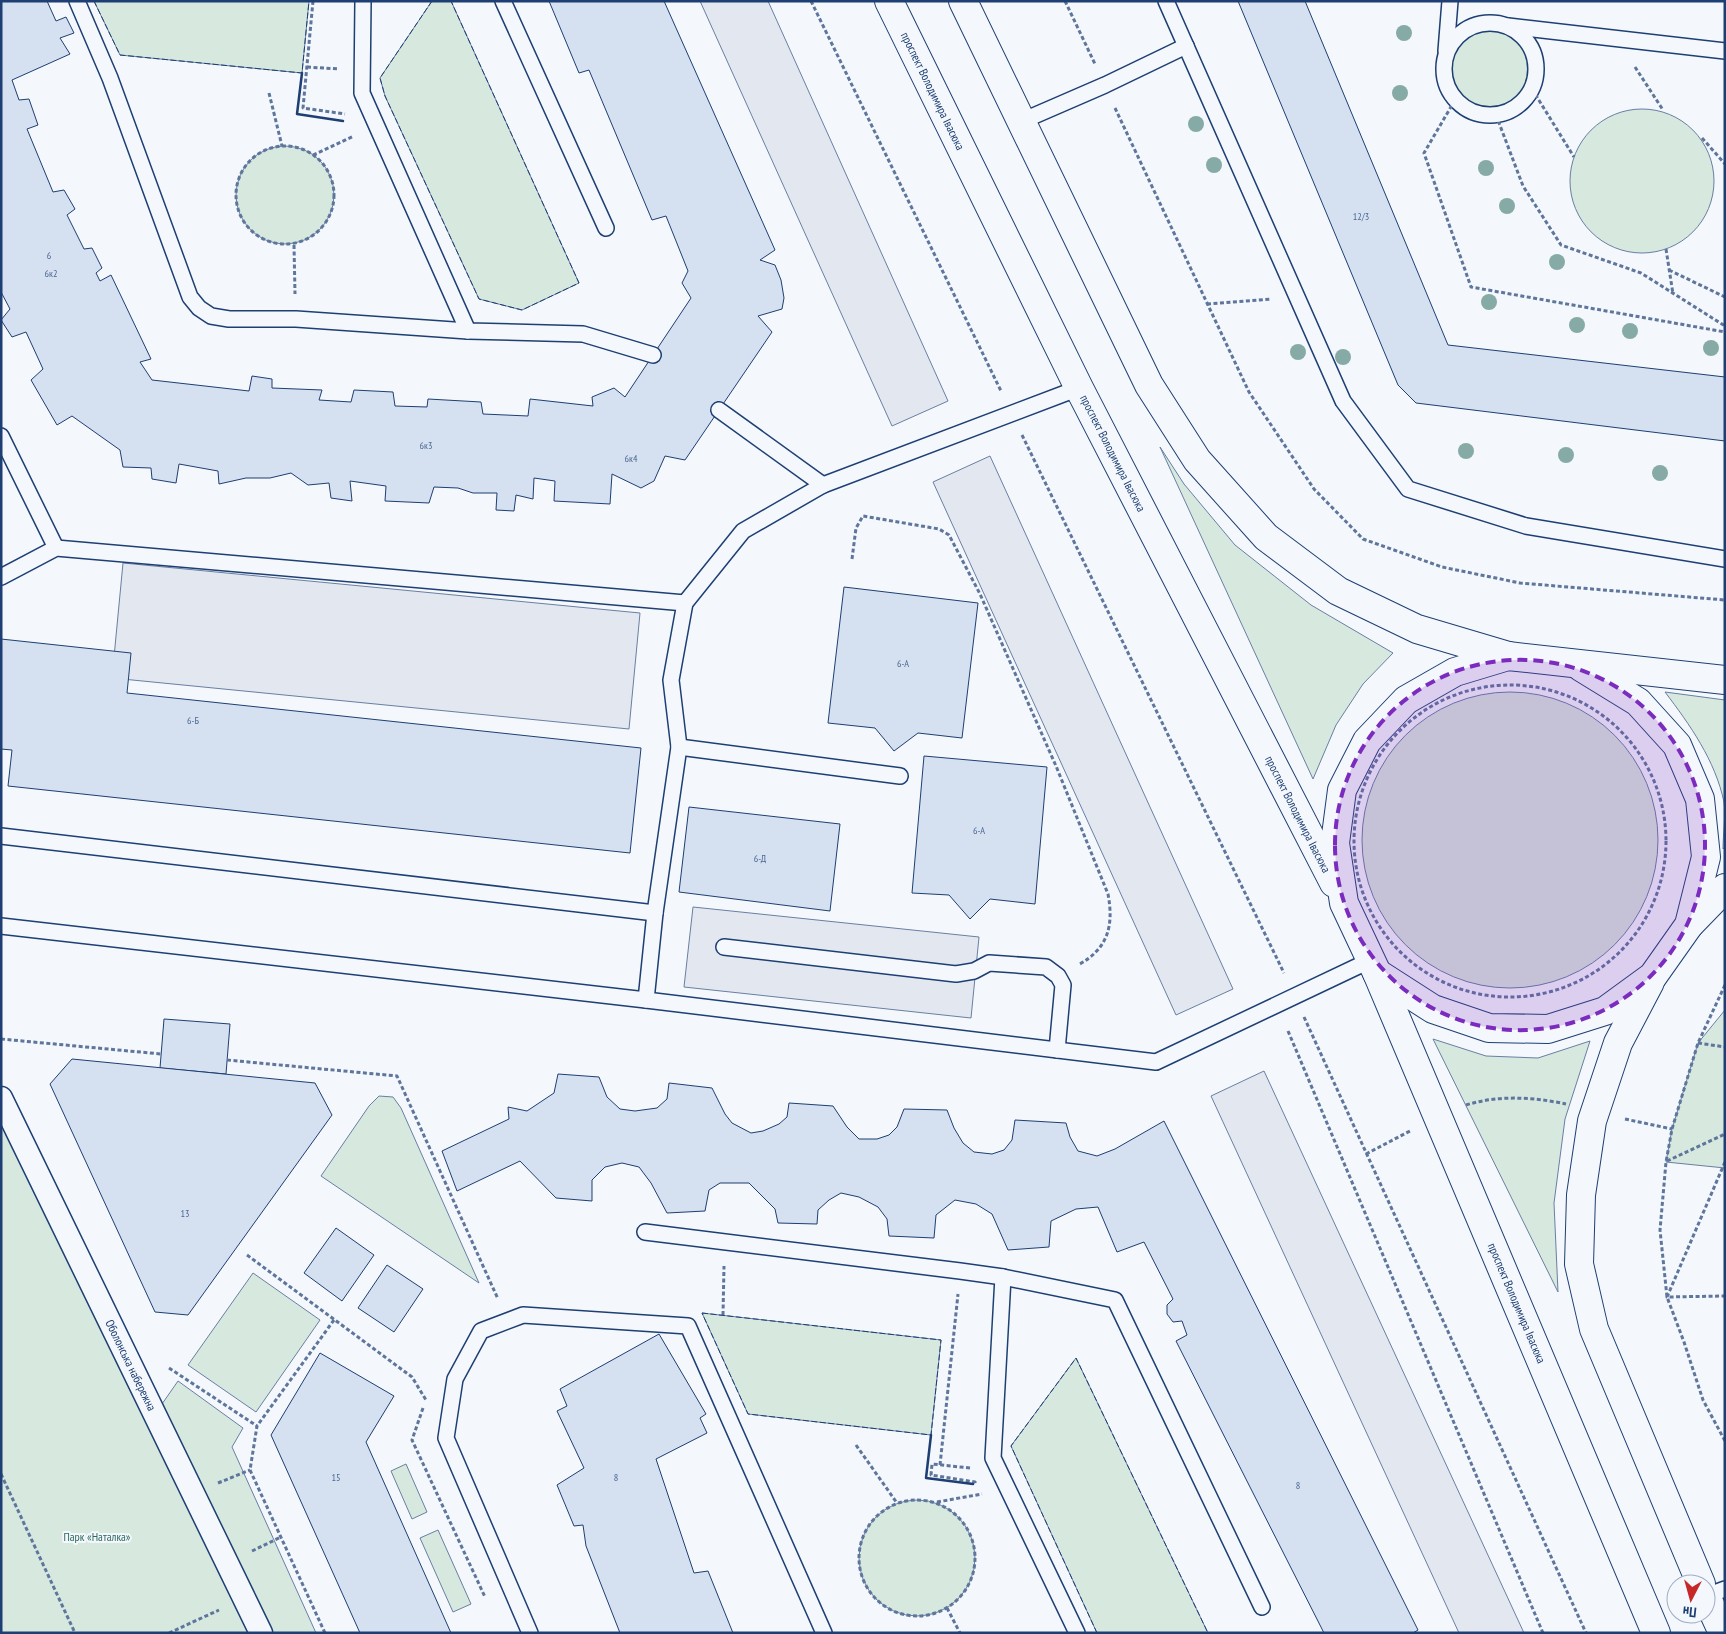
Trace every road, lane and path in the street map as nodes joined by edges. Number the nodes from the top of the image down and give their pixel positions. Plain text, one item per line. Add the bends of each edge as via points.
1 (77, 1) edge
2 (313, 1) edge
3 (363, 1) edge
4 (503, 1) edge
5 (811, 1) edge
6 (889, 1) edge
7 (963, 1) edge
8 (1166, 1) edge
9 (1450, 1) edge
10 (1504, 26) junction
11 (1617, 38) junction
12 (1186, 46) junction
13 (1725, 50) edge
14 (1445, 58) junction
15 (307, 67) junction
16 (362, 71) junction
17 (1532, 89) junction
18 (269, 93) dead end
19 (1455, 100) junction
20 (1663, 110) dead end
21 (348, 115) dead end
22 (1496, 115) junction
23 (1022, 121) junction
24 (354, 128) dead end
25 (1702, 138) dead end
26 (282, 146) junction
27 (313, 154) junction
28 (1574, 157) dead end
29 (1725, 164) edge
30 (606, 228) dead end
31 (294, 245) junction
32 (1666, 249) dead end
33 (1669, 270) junction
34 (1673, 294) junction
35 (1296, 296) junction
36 (1725, 297) edge
37 (1207, 304) dead end
38 (296, 319) junction
39 (1725, 326) edge
40 (468, 331) junction
41 (1725, 332) edge
42 (653, 355) dead end
43 (1080, 388) junction
44 (719, 410) dead end
45 (1012, 414) junction
46 (1, 436) edge
47 (823, 485) junction
48 (56, 548) junction
49 (852, 559) dead end
50 (1725, 559) edge
51 (1, 577) edge
52 (684, 602) junction
53 (1508, 656) junction
54 (1574, 662) junction
55 (1725, 680) edge
56 (1415, 716) joint
57 (679, 747) junction
58 (900, 776) dead end
59 (1, 836) edge
60 (1725, 888) edge
61 (1344, 903) junction
62 (655, 913) junction
63 (1689, 925) junction
64 (1, 926) edge
65 (724, 948) dead end
66 (1374, 967) junction
67 (1058, 976) junction
68 (1653, 976) junction
69 (1725, 985) edge
70 (1295, 997) junction
71 (646, 1000) junction
72 (1288, 1031) dead end
73 (1, 1039) edge
74 (1698, 1043) junction
75 (1725, 1047) edge
76 (1056, 1050) junction
77 (161, 1054) dead end
78 (227, 1060) dead end
79 (1, 1098) edge
80 (1595, 1112) junction
81 (1438, 1116) junction
82 (1672, 1129) junction
83 (1725, 1134) edge
84 (1366, 1154) junction
85 (1666, 1162) junction
86 (1725, 1162) edge
87 (645, 1232) dead end
88 (725, 1242) junction
89 (247, 1256) dead end
90 (960, 1271) junction
91 (1003, 1277) junction
92 (1725, 1296) edge
93 (1667, 1298) junction
94 (722, 1316) dead end
95 (334, 1320) junction
96 (508, 1320) junction
97 (169, 1368) dead end
98 (257, 1426) junction
99 (1725, 1441) edge
100 (856, 1445) dead end
101 (940, 1465) junction
102 (999, 1471) junction
103 (1, 1474) edge
104 (897, 1502) junction
105 (936, 1502) junction
106 (1697, 1574) edge
107 (485, 1598) dead end
108 (1262, 1607) dead end
109 (947, 1608) junction
110 (220, 1610) dead end
111 (1716, 1618) edge
112 (323, 1632) edge
113 (75, 1633) edge
114 (169, 1633) edge
115 (261, 1633) edge
116 (530, 1633) edge
117 (824, 1633) edge
118 (960, 1633) edge
119 (1077, 1633) edge
120 (1543, 1633) edge
121 (1586, 1633) edge
122 (1656, 1633) edge
123 (1723, 1633) edge

1 - 38 lane via 110,78 190,297 211,316
2 - 15 path
3 - 16 lane
4 - 30 lane
5 - 45 path
6 - 43 main road, проспект Володимира Івасюка
7 - 23 main road
8 - 12 lane
9 - 14 lane
10 - 11 lane
10 - 14 lane via 1475,26 1461,33
10 - 17 lane via 1529,44 1535,58 1536,74
11 - 13 lane
11 - 20 path
12 - 23 lane
12 - 35 lane
14 - 19 lane via 1447,87
15 - 16 path
15 - 21 path via 303,108
16 - 40 lane via 362,93
17 - 22 lane via 1511,111
17 - 28 path
18 - 26 path
19 - 22 lane via 1481,115
19 - 41 path via 1424,153 1471,287
22 - 34 path via 1523,186 1561,245 1641,273
23 - 53 main road via 1149,385 1197,460 1266,537 1338,591 1417,629
24 - 27 path via 357,135
25 - 29 path
26 - 27 path via 299,147
26 - 31 path via 267,149 253,157 242,169 236,184 235,200 239,216 262,240 277,245
27 - 31 path via 333,181 335,198 323,228
31 - 38 path
32 - 33 path
33 - 34 path
33 - 36 path
34 - 39 path
35 - 37 path
35 - 50 lane via 1343,401 1408,489 1526,526
38 - 40 lane
40 - 42 lane via 583,334
43 - 45 lane
43 - 61 main road, проспект Володимира Івасюка
44 - 47 lane
45 - 47 lane
45 - 70 path
46 - 48 lane
47 - 52 lane via 743,531
48 - 51 lane
48 - 52 lane
49 - 67 path via 856,528 863,516 939,529 949,535 980,594 1108,894 1111,909 1103,946 1086,961
52 - 57 lane via 671,680
53 - 54 main road
53 - 61 main road via 1455,672 1406,700 1367,741 1342,790 1335,843
54 - 55 main road
54 - 63 main road via 1638,702 1677,745 1700,799 1706,857
56 - 56 path via 1376,758 1356,812 1353,841 1356,870 1363,897 1382,931 1415,966 1440,981 1467,992 1496,997 1553,992 1605,966 1626,946 1656,897 1664,869 1667,840 1656,784 1626,736 1580,700 1553,690 1524,685 1495,685 1467,690
57 - 58 lane
57 - 62 lane
59 - 62 lane
60 - 63 main road
61 - 66 main road, проспект Володимира Івасюка
62 - 71 lane
63 - 68 main road
64 - 71 lane
65 - 67 lane via 956,974 974,971 990,962 1046,967
66 - 68 main road via 1433,1009 1489,1028 1548,1028 1605,1011
66 - 70 lane
66 - 81 main road, проспект Володимира Івасюка
67 - 76 lane via 1063,985
68 - 80 main road via 1618,1043
69 - 74 path
70 - 76 lane via 1156,1062
70 - 84 path
71 - 76 lane
72 - 120 path
73 - 77 path
74 - 75 path
74 - 82 path
78 - 96 path via 397,1076
79 - 115 street, Оболонська набережна
80 - 81 path via 1540,1100 1508,1098 1478,1101
80 - 82 path
80 - 106 main road via 1581,1195 1579,1264 1594,1329
81 - 84 path
81 - 122 main road, проспект Володимира Івасюка
82 - 85 path
83 - 85 path
84 - 121 path
85 - 93 path via 1660,1230
86 - 93 path
87 - 88 lane
88 - 90 lane
88 - 94 path
89 - 95 path
90 - 91 lane
90 - 101 path
91 - 102 lane via 993,1458
91 - 108 lane via 1115,1300
92 - 93 path
93 - 99 path via 1703,1400
95 - 98 path
95 - 107 path via 412,1377 426,1401 412,1440
96 - 116 lane via 481,1332 455,1379 446,1438
96 - 117 lane via 523,1315 688,1326
97 - 98 path
98 - 112 path via 250,1470
100 - 104 path
101 - 102 path
101 - 105 path via 932,1464 931,1475 975,1482 983,1494
102 - 119 lane
103 - 113 path
104 - 105 path via 916,1499
104 - 109 path via 880,1512 867,1527 858,1565 865,1584 876,1600 893,1611 911,1616 930,1615
105 - 109 path via 954,1512 974,1544 971,1580 961,1596
109 - 118 path
110 - 114 path
111 - 123 main road

